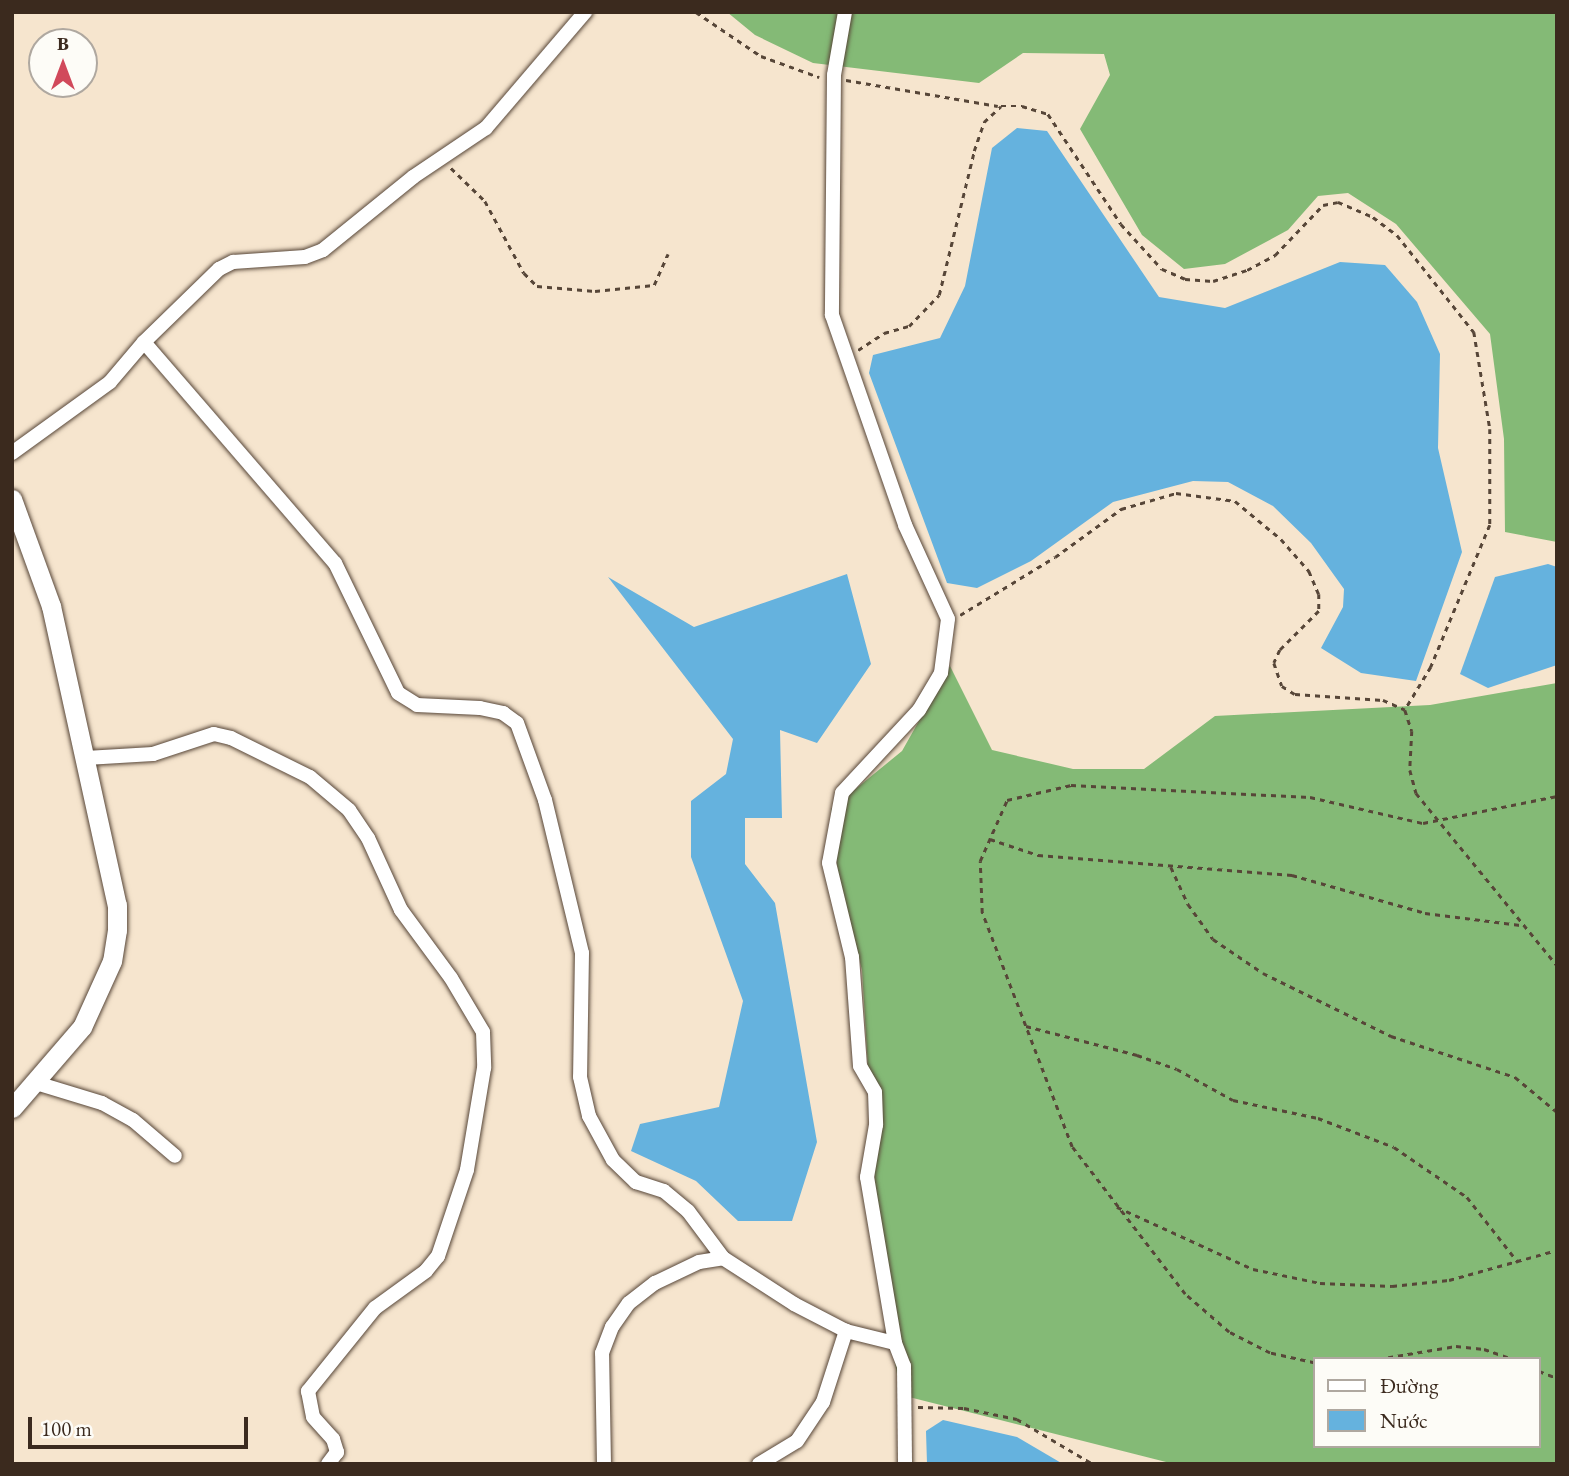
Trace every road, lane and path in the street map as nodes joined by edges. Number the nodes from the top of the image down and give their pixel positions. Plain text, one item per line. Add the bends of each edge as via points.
1 (585, 12) edge
2 (845, 12) edge
3 (441, 158) junction
4 (668, 254) dead end
5 (144, 342) junction
6 (845, 362) junction
7 (12, 453) edge
8 (12, 499) edge
9 (948, 622) junction
10 (1405, 710) junction
11 (86, 758) junction
12 (1557, 796) edge
13 (1435, 821) junction
14 (990, 839) junction
15 (1171, 867) junction
16 (1522, 925) junction
17 (1557, 965) edge
18 (1025, 1025) junction
19 (33, 1082) junction
20 (12, 1108) edge
21 (1557, 1112) edge
22 (175, 1156) dead end
23 (1114, 1206) junction
24 (1557, 1251) edge
25 (723, 1258) junction
26 (1518, 1262) junction
27 (846, 1331) junction
28 (895, 1343) junction
29 (1390, 1357) edge
30 (1507, 1357) edge
31 (1314, 1363) edge
32 (906, 1408) junction
33 (328, 1464) edge
34 (604, 1464) edge
35 (760, 1464) edge
36 (905, 1464) edge
37 (1093, 1464) edge

1 - 3 street via 486,128
2 - 6 street via 834,75 832,315
3 - 4 path via 485,201 524,273 537,286 595,291 654,285
3 - 5 street via 323,250 305,257 233,262 219,269
5 - 7 street via 110,382
5 - 25 street via 335,563 398,693 417,705 480,708 503,713 517,723 545,800 582,953 580,1077 589,1116 614,1160 636,1182 664,1191 688,1211
6 - 9 street via 905,525
6 - 10 path via 884,334 909,326 939,295 974,151 984,122 1001,106 1022,106 1048,114 1121,224 1162,269 1185,279 1213,281 1266,260 1323,205 1338,202 1373,217 1396,235 1475,332 1490,429 1490,524 1431,667
8 - 11 street via 51,606
9 - 10 path via 1055,557 1121,509 1175,493 1209,495 1235,501 1281,539 1309,571 1320,594 1319,611 1280,650 1274,663 1283,686 1295,694 1383,700
9 - 28 street via 941,673 919,709 842,793 829,863 852,957 860,1066 875,1092 876,1125 867,1177
10 - 13 path via 1412,731 1410,770 1416,793
11 - 19 street via 117,905 112,961 82,1027
11 - 33 street via 153,754 214,734 310,777 349,810 368,838 401,910 451,978 483,1032 484,1068 467,1170 438,1256 426,1272 374,1308 308,1391 313,1417 333,1439 337,1452
12 - 13 path
13 - 14 path via 1404,820 1374,809 1310,797 1071,785 1007,800
13 - 16 path
14 - 15 path via 1038,855
14 - 18 path via 980,861 982,913
15 - 16 path via 1292,875 1425,913
15 - 21 path via 1188,904 1213,939 1263,973 1391,1036 1515,1077
16 - 17 path
18 - 23 path via 1072,1147
18 - 26 path via 1138,1055 1233,1100 1318,1118 1394,1147 1466,1196
19 - 20 street
19 - 22 street via 102,1103 133,1120
23 - 26 path via 1284,1279 1392,1286 1449,1280
23 - 31 path via 1185,1294 1229,1332 1270,1353
24 - 26 path
25 - 27 street
25 - 34 street via 699,1262 654,1283 629,1303 612,1327 602,1353
27 - 28 street
27 - 35 street via 824,1402 797,1441
28 - 32 street via 904,1366
29 - 30 path via 1456,1346
32 - 36 street
32 - 37 path via 992,1411 1039,1430

